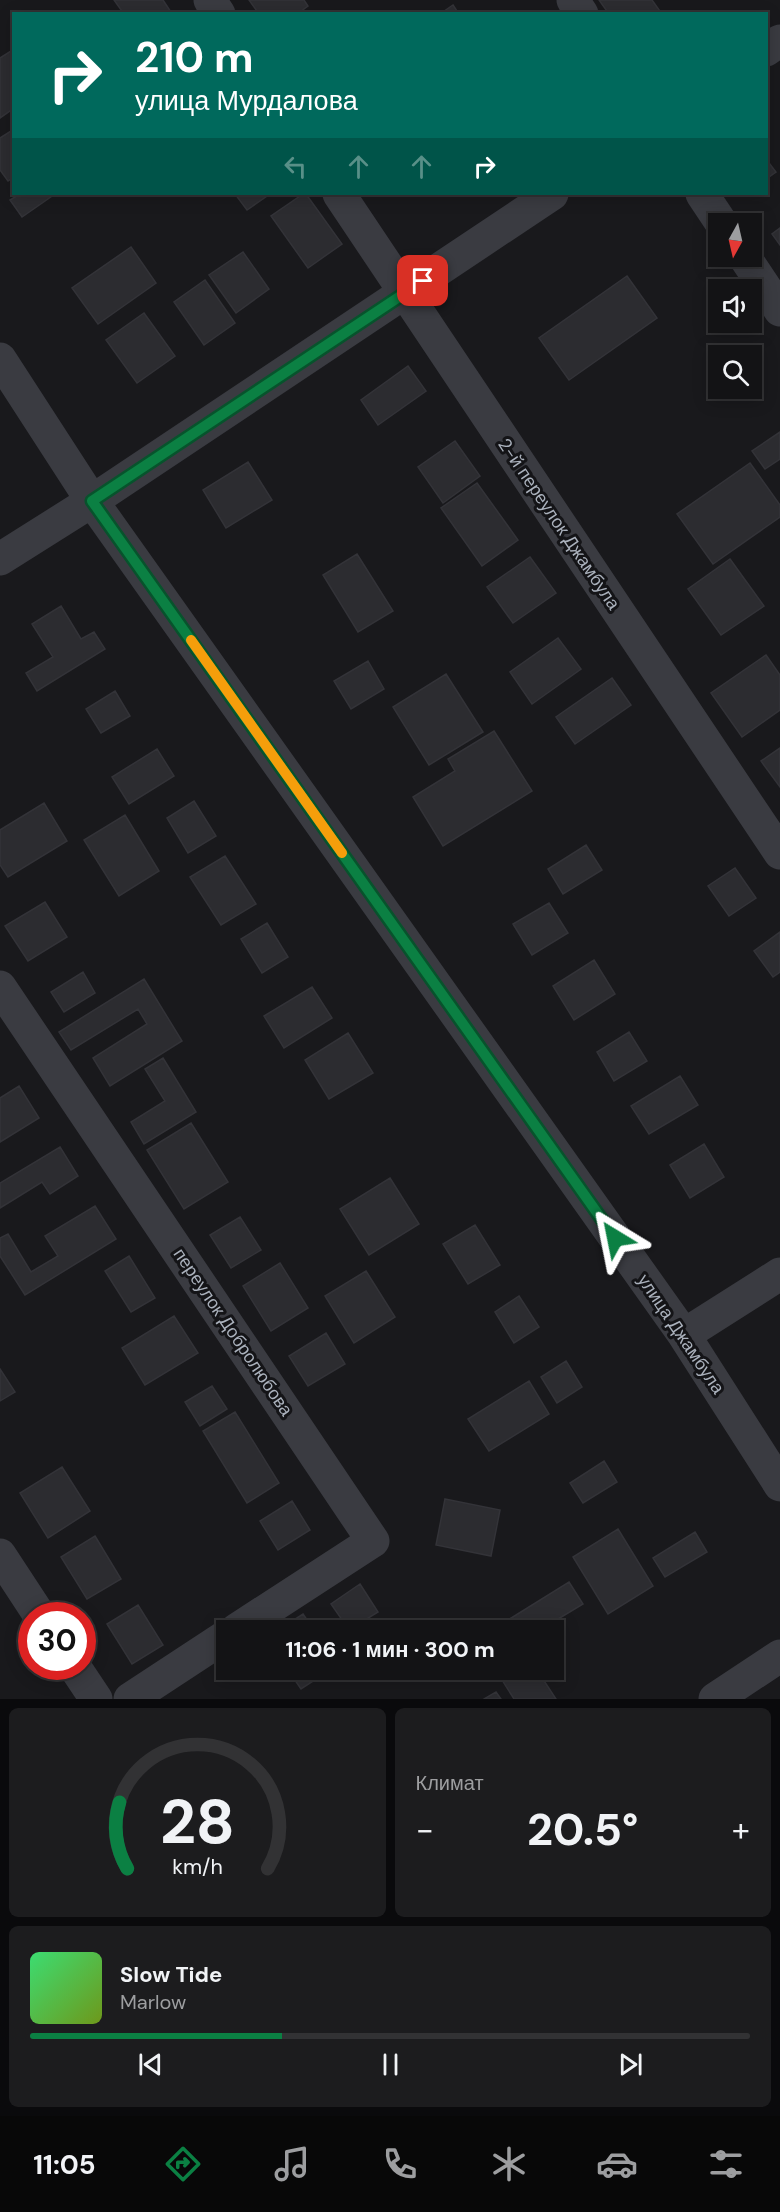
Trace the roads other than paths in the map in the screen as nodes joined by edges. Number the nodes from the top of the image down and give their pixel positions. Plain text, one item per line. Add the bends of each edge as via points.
1 (340, 195) edge
2 (551, 195) edge
3 (703, 195) edge
4 (715, 213) edge
5 (751, 267) edge
6 (405, 293) junction
7 (780, 310) edge
8 (0, 359) edge
9 (92, 501) junction
10 (0, 559) edge
11 (780, 853) edge
12 (0, 987) edge
13 (780, 1274) edge
14 (684, 1335) junction
15 (780, 1485) edge
16 (0, 1555) edge
17 (31, 1602) edge
18 (252, 1620) edge
19 (216, 1643) edge
20 (780, 1656) edge
21 (83, 1680) edge
22 (96, 1699) edge
23 (130, 1699) edge
24 (715, 1699) edge

1 - 6 street, 2-й переулок Джамбула
2 - 6 street
3 - 4 street
5 - 7 street
6 - 9 street
6 - 11 street, 2-й переулок Джамбула
8 - 9 street, улица Джамбула
9 - 10 street
9 - 14 street, улица Джамбула
12 - 18 street, переулок Добролюбова via 374,1541
13 - 14 street
14 - 15 street, улица Джамбула
16 - 17 street
19 - 23 street
20 - 24 street
21 - 22 street

